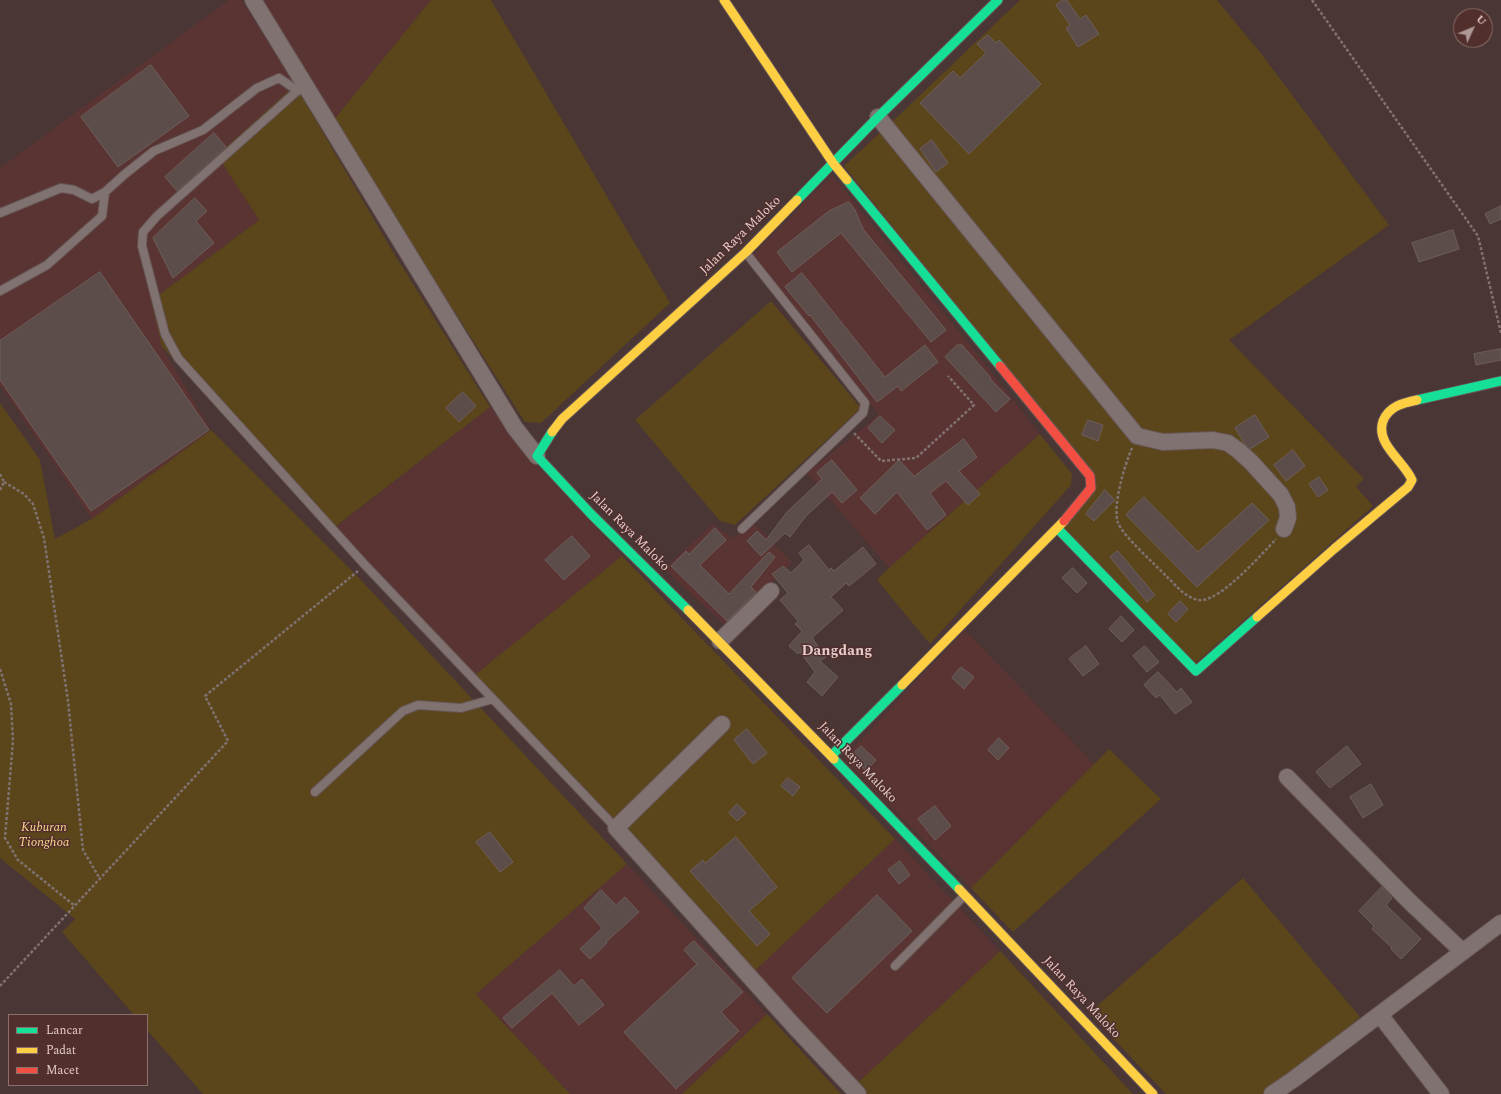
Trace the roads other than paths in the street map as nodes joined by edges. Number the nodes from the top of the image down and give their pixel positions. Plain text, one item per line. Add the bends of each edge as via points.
1 (253, 0) edge
2 (724, 0) edge
3 (998, 0) edge
4 (301, 88) junction
5 (878, 117) junction
6 (832, 163) junction
7 (105, 192) junction
8 (0, 213) edge
9 (746, 252) junction
10 (0, 291) edge
11 (1501, 381) edge
12 (537, 456) junction
13 (742, 529) dead end
14 (1058, 529) junction
15 (1284, 529) road end
16 (771, 591) dead end
17 (720, 641) junction
18 (493, 699) junction
19 (722, 724) dead end
20 (831, 756) junction
21 (1287, 777) dead end
22 (315, 792) dead end
23 (616, 828) junction
24 (966, 894) junction
25 (1499, 926) edge
26 (1463, 952) junction
27 (895, 966) dead end
28 (1380, 1015) junction
29 (858, 1094) edge
30 (1154, 1094) edge
31 (1272, 1094) edge
32 (1441, 1094) edge

1 - 4 street
2 - 6 street
3 - 5 street, Jalan Raya Maloko
4 - 7 lane via 279,78 258,88 203,130 154,151
4 - 12 street via 515,428
4 - 18 lane via 157,216 143,232 142,246 165,334 178,358 365,565
5 - 6 street, Jalan Raya Maloko
5 - 15 street via 1137,436 1163,442 1213,440 1228,443 1239,450 1281,495 1287,507 1288,518
6 - 9 street, Jalan Raya Maloko
6 - 14 street via 1090,476 1091,488
7 - 8 lane via 92,199 74,190 61,188
7 - 10 lane via 102,216 47,265
9 - 12 street, Jalan Raya Maloko via 562,419
9 - 13 lane via 865,403 863,413
11 - 14 street via 1400,404 1393,408 1381,425 1383,438 1410,474 1412,480 1408,487 1196,671
12 - 17 street, Jalan Raya Maloko via 622,545
14 - 20 street
16 - 17 street
17 - 20 street, Jalan Raya Maloko
18 - 22 lane via 460,708 418,706 403,711
18 - 23 lane
19 - 23 street
20 - 24 street, Jalan Raya Maloko
21 - 26 street
23 - 29 street
24 - 27 lane
24 - 30 street, Jalan Raya Maloko
25 - 26 street
26 - 28 street
28 - 31 street
28 - 32 street

